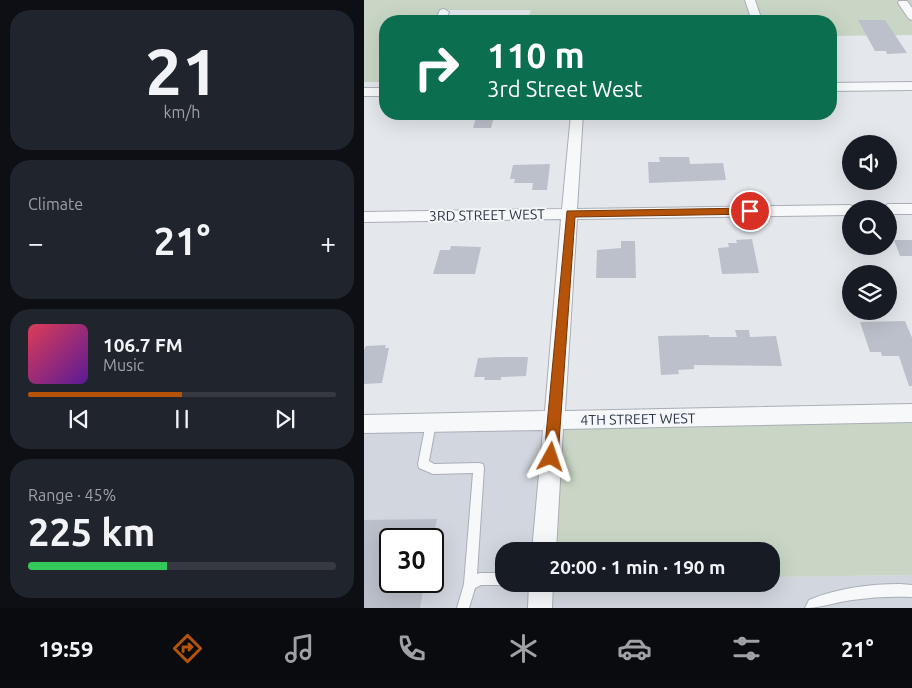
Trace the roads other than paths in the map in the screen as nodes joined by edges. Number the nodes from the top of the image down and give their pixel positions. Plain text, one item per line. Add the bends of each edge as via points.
1 (750, 0) edge
2 (903, 4) dead end
3 (755, 15) edge
4 (912, 17) edge
5 (912, 86) edge
6 (837, 87) edge
7 (364, 92) edge
8 (379, 92) edge
9 (577, 120) edge
10 (912, 209) edge
11 (842, 210) edge
12 (897, 210) edge
13 (570, 214) junction
14 (364, 217) edge
15 (912, 413) edge
16 (554, 420) junction
17 (430, 423) junction
18 (364, 424) edge
19 (545, 542) edge
20 (495, 579) edge
21 (470, 584) junction
22 (912, 591) edge
23 (541, 592) edge
24 (463, 608) edge
25 (540, 608) edge
26 (811, 608) edge

1 - 3 street
2 - 4 street
5 - 6 street
7 - 8 street
9 - 13 street
10 - 12 street
11 - 13 street, 3RD STREET WEST
13 - 14 street, 3RD STREET WEST
13 - 16 street
15 - 16 street, 4TH STREET WEST
16 - 17 street, 4TH STREET WEST
16 - 19 street
17 - 18 street, 4TH STREET WEST
17 - 21 lane via 423,464 433,469 479,468
20 - 21 lane via 480,579
21 - 24 lane
22 - 26 lane via 867,591 835,596 813,604
23 - 25 street

